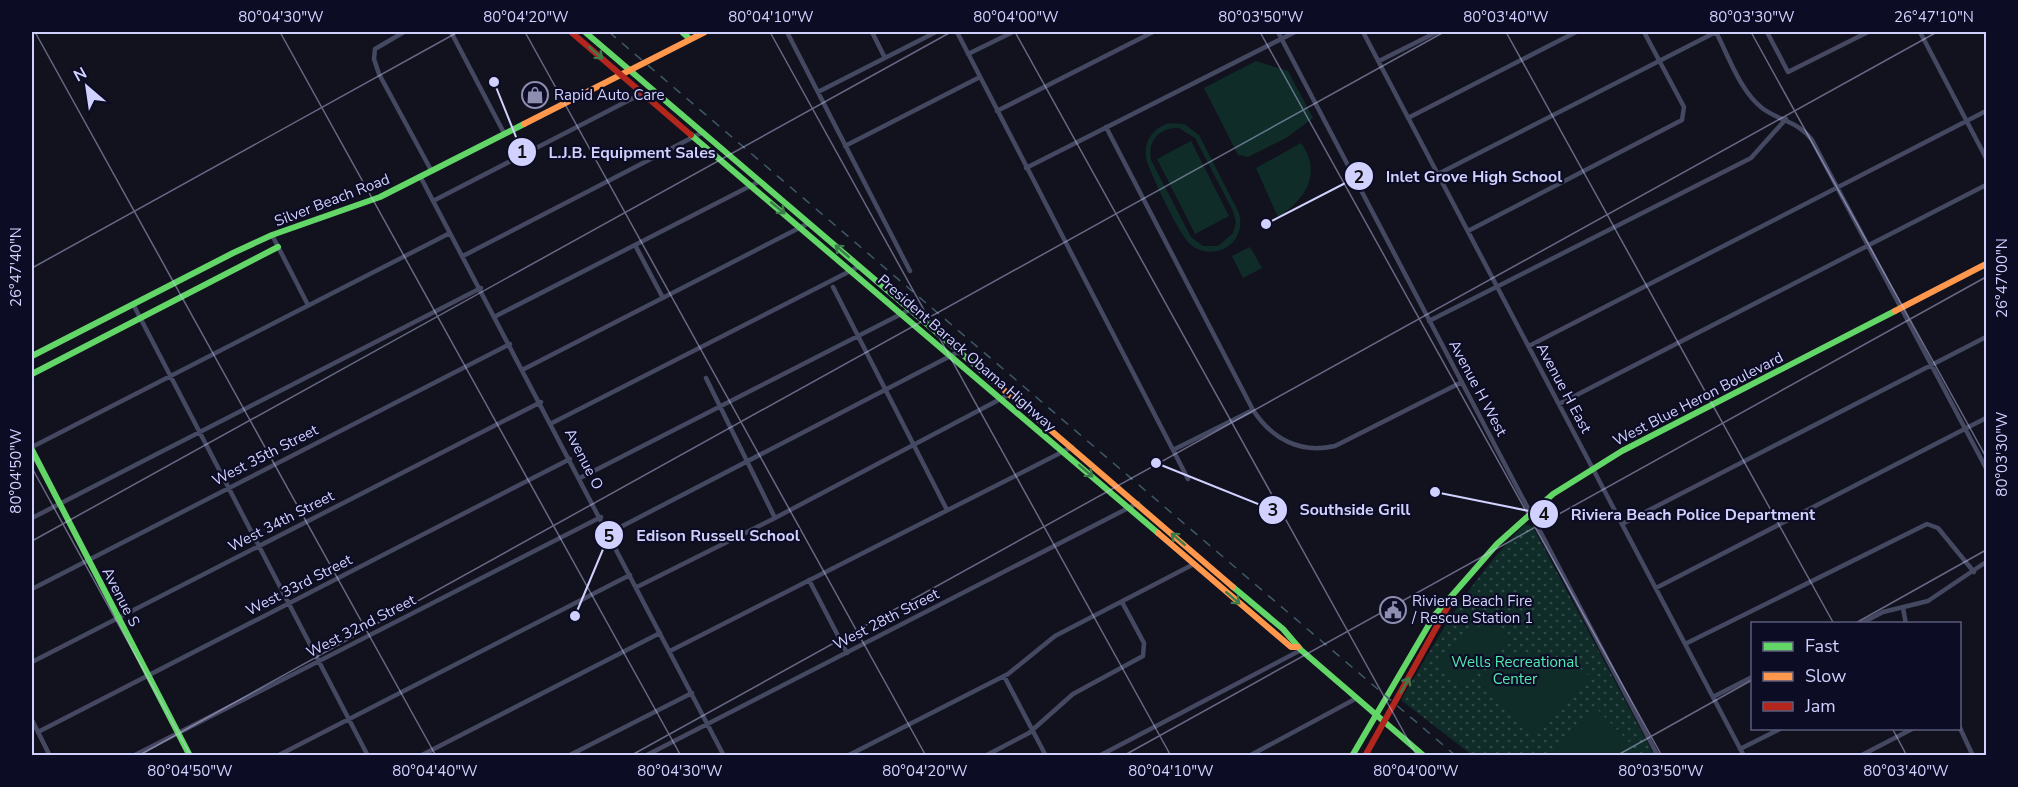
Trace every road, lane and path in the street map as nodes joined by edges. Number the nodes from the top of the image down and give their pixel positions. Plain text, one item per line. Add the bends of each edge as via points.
1 (404, 32) edge
2 (451, 32) edge
3 (572, 32) edge
4 (585, 32) edge
5 (681, 32) edge
6 (705, 32) edge
7 (787, 32) edge
8 (872, 32) edge
9 (936, 32) edge
10 (957, 32) edge
11 (1013, 32) edge
12 (1153, 32) edge
13 (1278, 32) edge
14 (1295, 32) edge
15 (1363, 32) edge
16 (1437, 32) edge
17 (1576, 32) edge
18 (1644, 32) edge
19 (1716, 32) edge
20 (1767, 32) edge
21 (1868, 32) edge
22 (1920, 32) edge
23 (1281, 38) junction
24 (690, 39) junction
25 (968, 54) junction
26 (885, 58) junction
27 (1660, 60) junction
28 (1379, 61) junction
29 (629, 70) junction
30 (622, 74) junction
31 (980, 77) junction
32 (818, 92) junction
33 (643, 93) junction
34 (997, 111) junction
35 (1986, 111) edge
36 (1408, 118) junction
37 (1786, 119) junction
38 (1967, 121) junction
39 (1106, 127) junction
40 (703, 132) junction
41 (504, 133) junction
42 (693, 137) junction
43 (845, 146) junction
44 (1986, 158) edge
45 (1026, 168) junction
46 (431, 170) junction
47 (1438, 174) junction
48 (420, 176) junction
49 (760, 181) junction
50 (751, 185) junction
51 (1986, 185) edge
52 (1838, 188) junction
53 (433, 201) junction
54 (809, 223) junction
55 (800, 227) junction
56 (1468, 231) junction
57 (450, 233) junction
58 (272, 235) junction
59 (635, 245) junction
60 (1868, 246) junction
61 (278, 248) junction
62 (463, 256) junction
63 (1986, 264) edge
64 (860, 266) junction
65 (851, 270) junction
66 (910, 271) dead end
67 (833, 287) dead end
68 (1497, 287) junction
69 (481, 288) junction
70 (663, 298) junction
71 (133, 304) junction
72 (308, 305) junction
73 (1901, 308) junction
74 (911, 309) junction
75 (902, 313) junction
76 (496, 316) junction
77 (141, 319) junction
78 (1429, 321) junction
79 (856, 336) junction
80 (1986, 338) edge
81 (510, 344) junction
82 (1529, 346) junction
83 (960, 351) junction
84 (32, 356) edge
85 (951, 356) junction
86 (1931, 365) junction
87 (524, 369) junction
88 (32, 374) edge
89 (170, 376) junction
90 (706, 378) dead end
91 (1462, 382) junction
92 (884, 390) junction
93 (1010, 394) junction
94 (1001, 398) junction
95 (540, 402) junction
96 (1559, 404) junction
97 (720, 406) junction
98 (1253, 410) junction
99 (1986, 418) edge
100 (552, 423) junction
101 (1965, 429) junction
102 (200, 432) junction
103 (912, 444) junction
104 (1072, 447) junction
105 (32, 448) edge
106 (1173, 450) junction
107 (1063, 451) junction
108 (570, 459) junction
109 (747, 462) junction
110 (1592, 467) junction
111 (1986, 468) edge
112 (580, 478) junction
113 (1188, 479) dead end
114 (228, 487) junction
115 (1138, 503) junction
116 (59, 504) junction
117 (1129, 508) junction
118 (947, 510) junction
119 (1530, 512) junction
120 (601, 517) junction
121 (32, 518) edge
122 (775, 518) junction
123 (1622, 524) junction
124 (609, 533) junction
125 (259, 546) junction
126 (88, 559) junction
127 (1202, 560) junction
128 (1986, 562) edge
129 (1194, 564) junction
130 (1974, 572) junction
131 (630, 575) junction
132 (809, 580) junction
133 (637, 587) junction
134 (1656, 588) junction
135 (32, 589) edge
136 (1452, 599) junction
137 (1122, 602) junction
138 (288, 603) junction
139 (1903, 608) junction
140 (118, 617) junction
141 (1864, 622) edge
142 (1906, 622) edge
143 (660, 633) junction
144 (1685, 645) junction
145 (1299, 649) junction
146 (670, 651) junction
147 (847, 653) junction
148 (32, 662) edge
149 (318, 662) junction
150 (148, 675) junction
151 (1004, 676) junction
152 (1751, 678) edge
153 (692, 693) junction
154 (1713, 697) junction
155 (1357, 698) junction
156 (1377, 715) junction
157 (349, 719) junction
158 (32, 720) edge
159 (1384, 721) junction
160 (708, 723) junction
161 (1032, 730) junction
162 (1780, 730) edge
163 (1912, 730) edge
164 (1960, 730) edge
165 (38, 732) junction
166 (178, 733) junction
167 (1740, 749) junction
168 (50, 756) edge
169 (133, 756) edge
170 (190, 756) edge
171 (277, 756) edge
172 (368, 756) edge
173 (420, 756) edge
174 (568, 756) edge
175 (645, 756) edge
176 (724, 756) edge
177 (847, 756) edge
178 (979, 756) edge
179 (985, 756) edge
180 (1046, 756) edge
181 (1099, 756) edge
182 (1249, 756) edge
183 (1352, 756) edge
184 (1365, 756) edge
185 (1424, 756) edge
186 (1658, 756) edge
187 (1744, 756) edge
188 (1860, 756) edge
189 (1973, 756) edge

1 - 46 street via 375,49 374,59
2 - 41 street
3 -> 30 main road, President Barack Obama Highway
4 - 29 main road, President Barack Obama Highway
5 - 24 main road
6 - 24 main road, Silver Beach Road
7 - 32 street
8 - 26 street
9 - 26 street
10 - 25 street
11 - 25 street
12 - 34 street
13 - 23 street, Avenue H West
14 - 23 street
15 - 28 street, Avenue H East
16 - 28 street
17 - 36 street
18 - 27 street
19 - 27 street
19 - 37 street via 1755,102
20 - 21 street via 1788,72
22 - 38 street
23 - 39 street
23 - 78 street, Avenue H West
24 - 29 main road, Silver Beach Road
25 - 31 street
26 - 32 street
27 - 47 street
27 - 56 street via 1684,107 1682,120
28 - 36 street, Avenue H East
29 - 30 main road, Silver Beach Road
29 - 40 main road, President Barack Obama Highway
30 - 33 main road, President Barack Obama Highway
30 - 41 main road, Silver Beach Road
31 - 34 street
31 - 43 street
32 - 43 street
33 - 42 main road, President Barack Obama Highway
33 - 53 street
34 - 45 street
35 - 38 street
36 - 47 street, Avenue H East
37 - 52 street via 1802,128 1812,140
37 - 68 street via 1751,158
38 - 44 street
38 - 52 street
39 - 45 street
39 - 98 street
40 - 42 street
40 - 49 main road, President Barack Obama Highway
41 - 46 main road, Silver Beach Road
42 - 50 main road, President Barack Obama Highway
42 - 62 street
43 - 66 street
45 - 106 street
46 - 48 main road, Silver Beach Road
47 - 56 street, Avenue H East
48 - 53 street, Avenue O
48 - 58 main road, Silver Beach Road via 380,197
49 - 50 street
49 - 54 main road, President Barack Obama Highway
50 -> 55 main road, President Barack Obama Highway
50 - 59 street
51 - 60 street
52 - 60 street
52 - 82 street
53 - 57 street, Avenue O
54 - 55 street
64 -> 54 main road, President Barack Obama Highway
55 - 65 main road, President Barack Obama Highway
55 - 70 street
56 - 68 street, Avenue H East
57 - 62 street, Avenue O
57 - 72 street
58 - 61 street
58 - 71 main road, Silver Beach Road
59 - 70 street
59 - 76 street
60 - 73 street
60 - 96 street
61 - 72 street
61 - 77 main road, Silver Beach Road
62 - 69 street, Avenue O
63 - 73 main road, West Blue Heron Boulevard
64 - 65 street
64 - 74 main road, President Barack Obama Highway
65 - 75 main road, President Barack Obama Highway
65 - 100 street
67 - 79 street
68 - 78 street
68 - 82 street, Avenue H East
69 - 76 street, Avenue O
69 - 102 street
70 - 87 street
71 - 77 street
71 - 84 main road, Silver Beach Road
72 - 89 street
73 - 86 street
73 - 110 main road, West Blue Heron Boulevard
74 - 75 street
74 - 83 main road, President Barack Obama Highway
75 - 79 street
75 - 85 main road, President Barack Obama Highway
76 - 81 street, Avenue O
77 - 88 main road, Silver Beach Road
77 - 89 street
78 - 91 street, Avenue H West
79 - 92 street
79 - 97 street
80 - 86 street
81 - 87 street, Avenue O
81 - 114 street, West 35th Street
82 - 96 street, Avenue H East
83 - 85 street
83 - 93 main road, President Barack Obama Highway
85 - 92 street
85 - 94 main road, President Barack Obama Highway
86 - 101 street
86 - 123 street
87 - 95 street, Avenue O
89 - 102 street
89 - 105 street
90 - 97 street
91 - 98 street via 1326,448 1301,447 1284,441 1266,428
91 - 119 street, Avenue H West
92 - 103 street
92 - 109 street
93 - 94 street
93 - 104 main road, President Barack Obama Highway
94 - 103 street
94 - 107 main road, President Barack Obama Highway
95 - 100 street, Avenue O
95 - 125 street, West 34th Street
96 - 110 street, Avenue H East
97 - 109 street
97 - 112 street
98 - 106 street
99 - 101 street
100 - 108 street, Avenue O
101 - 111 street
101 - 134 street
102 - 114 street
102 - 116 street
103 - 118 street
103 - 122 street
104 - 107 street
104 - 115 main road, President Barack Obama Highway
105 - 116 main road, Avenue S
106 - 113 street
107 -> 117 main road, President Barack Obama Highway
107 - 118 street
108 - 112 street, Avenue O
108 - 138 street, West 33rd Street
109 - 122 street
109 - 124 street
110 - 119 main road, West Blue Heron Boulevard
110 - 123 street, Avenue H East
112 - 120 street, Avenue O
114 - 125 street
114 - 126 street, West 35th Street
115 - 117 street, West 28th Street
127 -> 115 main road, President Barack Obama Highway
116 - 121 street
116 - 126 main road, Avenue S
117 - 129 main road, President Barack Obama Highway
117 - 147 street, West 28th Street
118 - 132 street
119 - 136 main road, West Blue Heron Boulevard via 1497,544
119 - 186 street, Avenue H West
120 - 124 street, Avenue O
120 - 149 street, West 32nd Street
122 - 133 street
123 - 134 street, Avenue H East
124 - 131 street, Avenue O
125 - 138 street
125 - 140 street, West 34th Street
126 - 135 street, West 35th Street
126 - 140 main road, Avenue S
127 - 129 street
127 - 145 main road, President Barack Obama Highway via 1283,629
128 - 130 street
129 - 137 street
129 -> 145 main road, President Barack Obama Highway via 1291,647
130 - 139 street via 1928,601
130 - 144 street via 1938,528 1927,524
131 - 133 street, Avenue O
131 - 157 street
132 - 146 street
132 - 147 street
133 - 143 street, Avenue O
134 - 144 street, Avenue H East
136 - 156 main road, West Blue Heron Boulevard via 1434,615
159 -> 136 main road, West Blue Heron Boulevard
137 - 151 street via 1055,636
137 - 161 street via 1144,644 1143,656 1073,694
138 - 149 street
138 - 150 street, West 33rd Street
139 - 141 street
139 - 142 street
140 - 148 street, West 34th Street
140 - 150 main road, Avenue S
143 - 146 street, Avenue O
143 - 173 street
144 - 154 street, Avenue H East
145 - 155 main road, President Barack Obama Highway
145 - 181 street
146 - 153 street, Avenue O
147 - 160 street, West 28th Street
149 - 157 street
149 - 166 street, West 32nd Street
150 - 165 street, West 33rd Street
150 - 166 main road, Avenue S
151 - 161 street
151 - 177 street
152 - 154 street
153 - 160 street, Avenue O
153 - 174 street
154 - 167 street, Avenue H East
155 - 156 main road, President Barack Obama Highway
155 - 182 street
156 - 159 main road, President Barack Obama Highway
156 - 183 main road, West Blue Heron Boulevard
157 - 171 street
157 - 172 street
158 - 165 street
159 - 184 main road, West Blue Heron Boulevard
159 - 185 main road, President Barack Obama Highway
160 - 175 street, West 28th Street
160 - 176 street, Avenue O
161 - 178 street
161 - 179 street
161 - 180 street
162 - 167 street
163 - 188 street
164 - 189 street
165 - 168 street
166 - 169 street, West 32nd Street
166 - 170 main road, Avenue S
167 - 187 street, Avenue H East

